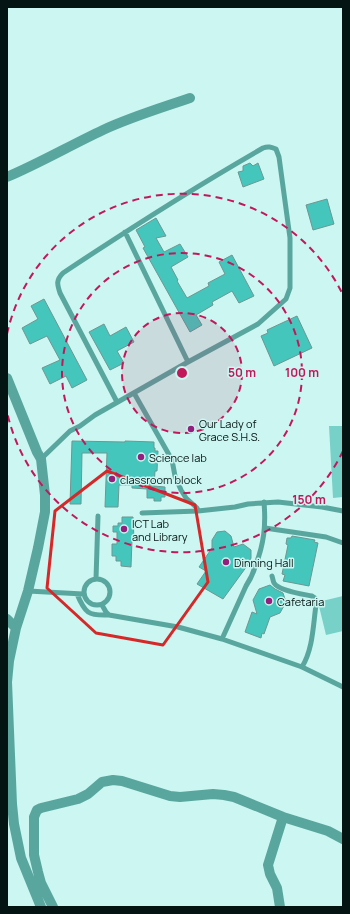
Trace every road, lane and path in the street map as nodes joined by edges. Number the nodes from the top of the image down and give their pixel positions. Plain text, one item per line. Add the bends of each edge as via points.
1 (190, 98) dead end
2 (7, 177) edge
3 (125, 232) junction
4 (188, 362) junction
5 (7, 378) edge
6 (134, 393) junction
7 (117, 402) junction
8 (41, 459) junction
9 (264, 502) junction
10 (198, 511) junction
11 (343, 511) edge
12 (142, 513) dead end
13 (98, 516) dead end
14 (265, 528) junction
15 (343, 543) edge
16 (272, 576) dead end
17 (96, 579) junction
18 (28, 591) junction
19 (77, 594) junction
20 (83, 594) junction
21 (102, 605) junction
22 (109, 615) junction
23 (7, 619) edge
24 (16, 628) junction
25 (222, 638) junction
26 (302, 667) junction
27 (343, 687) edge
28 (283, 817) junction
29 (343, 839) edge
30 (41, 907) edge
31 (53, 907) edge
32 (280, 907) edge

1 - 2 street via 105,130
3 - 4 lane
3 - 4 lane via 213,176 263,148 268,146 276,150 290,238 288,295 258,324
3 - 7 lane via 64,273 57,281 60,293
4 - 6 lane
5 - 8 street
6 - 7 lane
6 - 10 lane via 172,460 181,490
7 - 8 lane via 70,431
8 - 18 street via 45,512
9 - 10 lane
9 - 11 lane via 300,504
9 - 14 lane
10 - 12 lane
13 - 17 lane
14 - 15 lane via 326,537
14 - 25 lane via 262,550 250,581
16 - 26 lane via 278,586 315,598 310,646
17 - 20 lane via 85,585
17 - 21 lane via 105,582 110,589 107,601
18 - 19 lane
18 - 24 street
19 - 20 lane
19 - 22 lane via 82,606 89,613 98,616
20 - 21 lane via 91,604
21 - 22 lane
22 - 25 lane via 178,627
23 - 24 street
24 - 30 street via 9,661 8,682 12,804 21,858
25 - 26 lane
26 - 27 lane
28 - 29 street via 328,831
28 - 31 street via 234,796 170,796 122,781 107,780 78,799 41,808 35,813 34,855 41,884
28 - 32 street via 268,866 277,888

